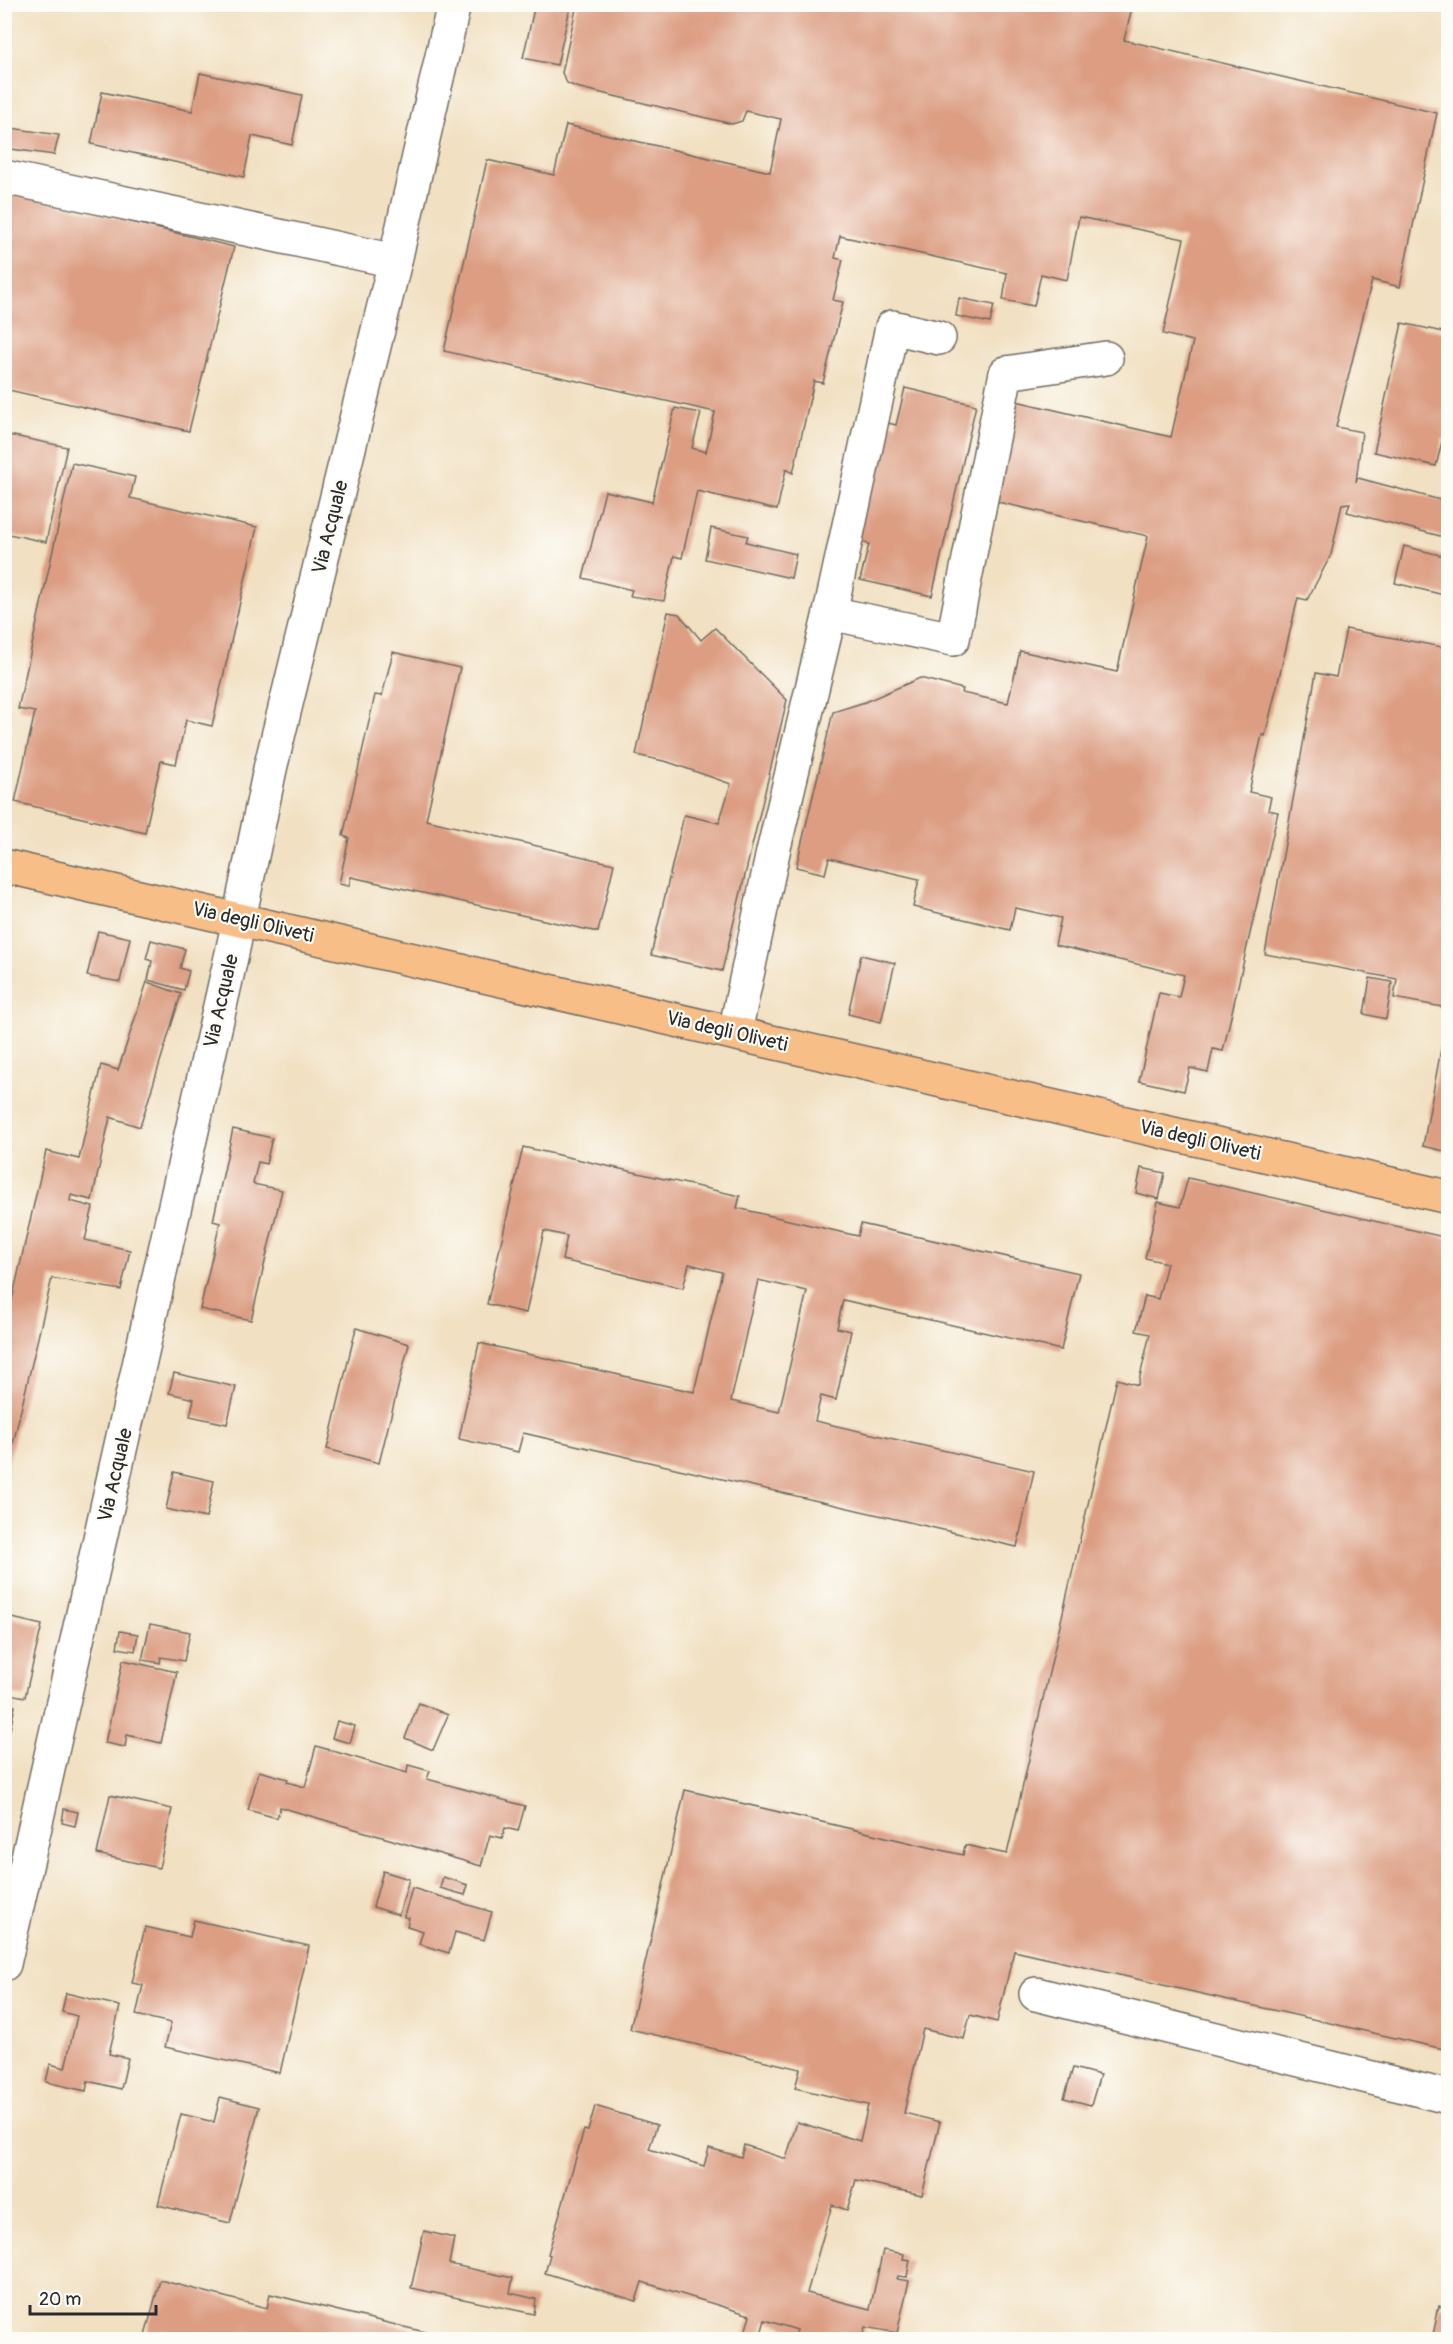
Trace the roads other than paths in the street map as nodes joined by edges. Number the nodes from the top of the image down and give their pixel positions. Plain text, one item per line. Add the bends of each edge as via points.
1 (454, 4) edge
2 (4, 177) edge
3 (395, 261) junction
4 (939, 338) dead end
5 (1106, 358) dead end
6 (830, 614) junction
7 (4, 866) edge
8 (239, 919) junction
9 (735, 1032) junction
10 (1449, 1197) edge
11 (4, 1964) edge
12 (1036, 1994) dead end
13 (1449, 2097) edge

1 - 3 street, Via Acquale
2 - 3 street
3 - 8 street, Via Acquale via 270,769
4 - 6 street via 892,327
5 - 6 street via 1006,373 953,639
6 - 9 street
7 - 8 main road, Via degli Oliveti
8 - 9 main road, Via degli Oliveti
8 - 11 street, Via Acquale
9 - 10 main road, Via degli Oliveti
12 - 13 street

